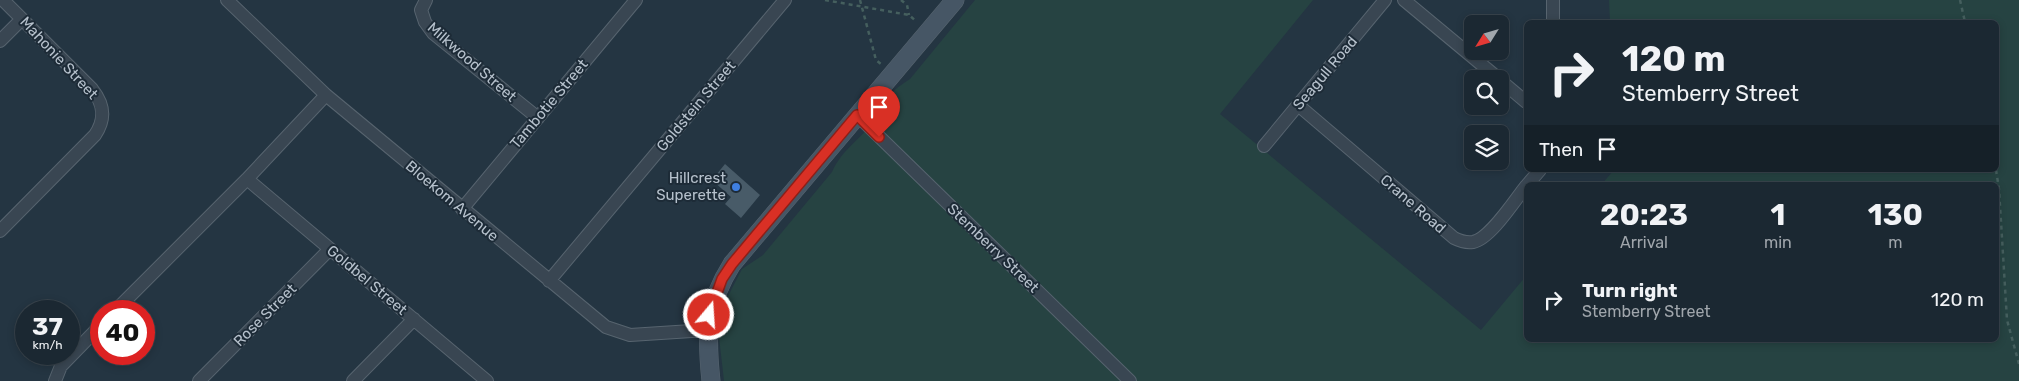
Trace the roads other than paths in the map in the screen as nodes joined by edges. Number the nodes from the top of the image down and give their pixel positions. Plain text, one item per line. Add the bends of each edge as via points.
1 (2, 0) edge
2 (227, 0) edge
3 (426, 0) edge
4 (636, 0) edge
5 (785, 0) edge
6 (955, 0) edge
7 (1385, 0) edge
8 (1404, 0) edge
9 (1553, 0) edge
10 (22, 19) junction
11 (1553, 20) edge
12 (0, 41) edge
13 (1488, 70) edge
14 (1509, 87) edge
15 (326, 95) junction
16 (1524, 98) edge
17 (1298, 105) junction
18 (857, 115) junction
19 (538, 118) junction
20 (1264, 146) dead end
21 (1538, 172) edge
22 (247, 179) junction
23 (1530, 182) edge
24 (1524, 190) edge
25 (462, 209) junction
26 (0, 231) edge
27 (330, 249) junction
28 (548, 281) junction
29 (126, 300) edge
30 (414, 320) junction
31 (707, 330) junction
32 (90, 336) edge
33 (55, 381) edge
34 (200, 381) edge
35 (353, 381) edge
36 (487, 381) edge
37 (711, 381) edge
38 (1130, 381) edge

1 - 10 street, Mahonie Street
2 - 15 street, Bloekom Avenue
3 - 19 street, Milkwood Street via 421,10 433,33
4 - 19 street, Tambotie Street
5 - 28 street, Goldstein Street
6 - 18 street
7 - 17 street, Seagull Road
8 - 13 street
9 - 11 street
10 - 12 street
10 - 26 street, Mahonie Street via 92,89 103,116 95,135
14 - 16 street
15 - 22 street
15 - 25 street, Bloekom Avenue
17 - 20 street, Seagull Road
17 - 24 street, Crane Road via 1454,238 1463,242 1473,242 1488,233
18 - 31 street via 732,264 715,296
18 - 38 street, Stemberry Street
19 - 25 street, Tambotie Street
21 - 23 street, Crane Road
22 - 27 street, Goldbel Street
22 - 29 street
25 - 28 street, Bloekom Avenue
27 - 30 street, Goldbel Street
27 - 34 street, Rose Street
28 - 31 street, Bloekom Avenue via 599,323 622,334
30 - 35 street
30 - 36 street, Goldbel Street
31 - 37 street
32 - 33 street via 60,366

